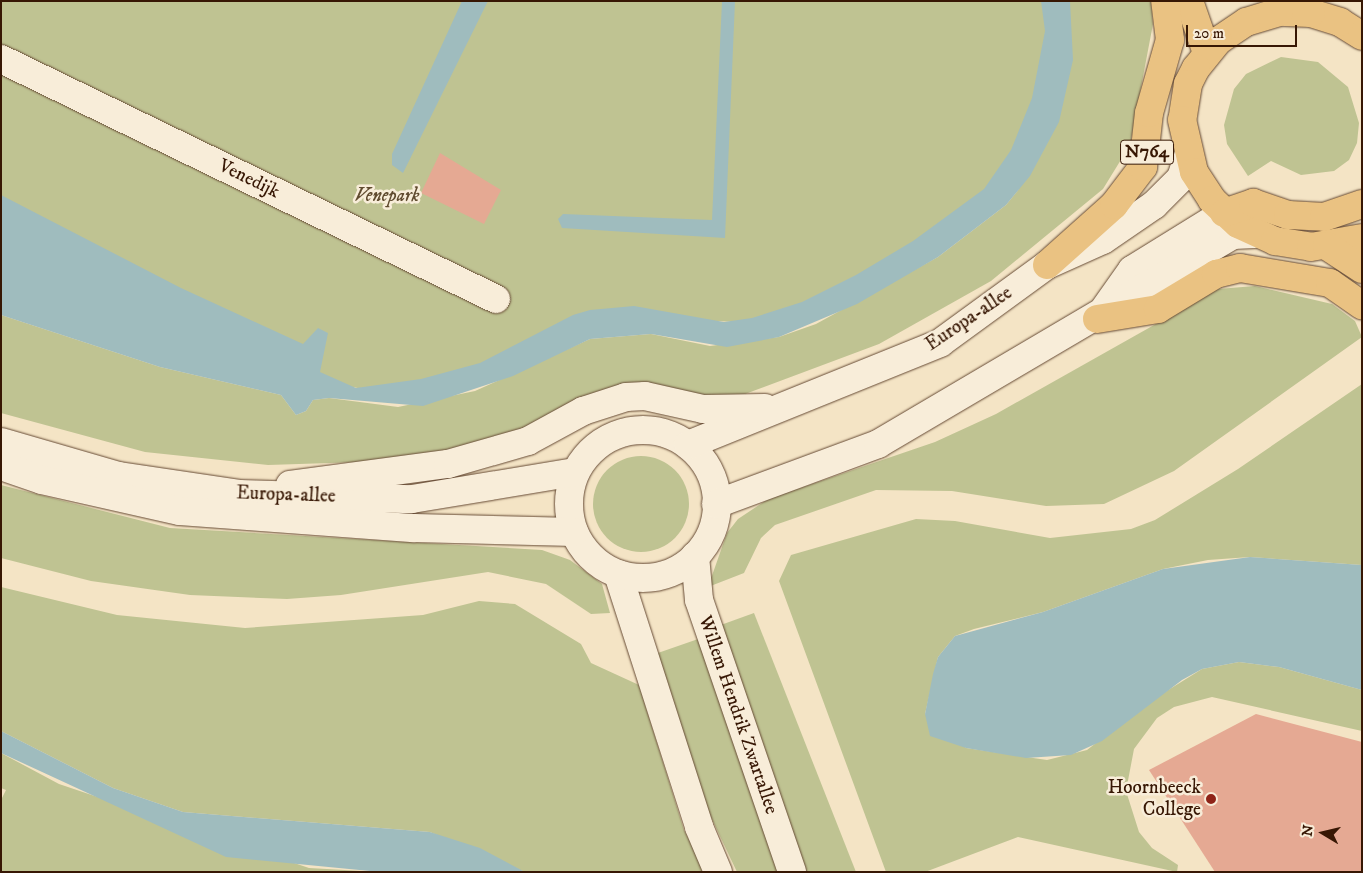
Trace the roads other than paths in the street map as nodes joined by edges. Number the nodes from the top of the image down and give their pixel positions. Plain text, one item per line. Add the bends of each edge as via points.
1 (1165, 1) edge
2 (1189, 1) edge
3 (1268, 1) edge
4 (1296, 11) junction
5 (1359, 31) edge
6 (1207, 53) junction
7 (1, 59) edge
8 (1188, 156) junction
9 (1362, 204) edge
10 (1224, 212) junction
11 (1254, 234) junction
12 (1362, 238) edge
13 (1327, 246) junction
14 (1047, 265) junction
15 (1362, 269) edge
16 (496, 299) dead end
17 (1362, 305) edge
18 (1097, 319) junction
19 (788, 406) junction
20 (1, 442) edge
21 (688, 445) junction
22 (1, 466) edge
23 (575, 472) junction
24 (239, 494) junction
25 (716, 504) junction
26 (574, 532) junction
27 (695, 556) junction
28 (618, 574) junction
29 (718, 872) edge
30 (792, 872) edge

1 - 14 main road, N764 via 1170,40 1149,113 1143,167 1114,205
2 - 6 main road
3 - 4 main road, N764
4 - 5 main road, N764 via 1326,16
4 - 6 main road, N764 via 1246,22
6 - 8 main road, N764 via 1183,102
7 - 16 main road, Venedijk
8 - 10 main road, N764 via 1202,186
8 - 14 main road, Europa-allee via 1181,178 1154,205 1104,240
9 - 10 main road via 1324,217 1288,215 1253,203
10 - 11 main road, N764
10 - 18 main road via 1132,270
11 - 13 main road, N764 via 1293,244
11 - 18 main road via 1233,235
12 - 13 main road, N764
13 - 15 main road, N764
14 - 19 main road, Europa-allee via 940,343
17 - 18 main road via 1330,283 1240,268 1216,274 1158,309
18 - 25 main road via 878,444
19 - 21 main road, Europa-allee
19 - 24 main road via 703,409 658,398 626,397 582,411 528,441 448,464 344,474
20 - 24 main road, Europa-allee via 119,476
21 - 23 main road via 649,430 627,431 597,445
21 - 25 main road via 714,482
22 - 26 main road, Europa-allee via 42,480 180,511 405,528
23 - 24 main road, Europa-allee via 412,499
23 - 26 main road via 570,493
25 - 27 main road via 707,541
26 - 28 main road via 592,558
27 - 28 main road via 675,570 651,578
27 - 30 main road, Willem Hendrik Zwartallee via 699,600
28 - 29 main road via 699,827

